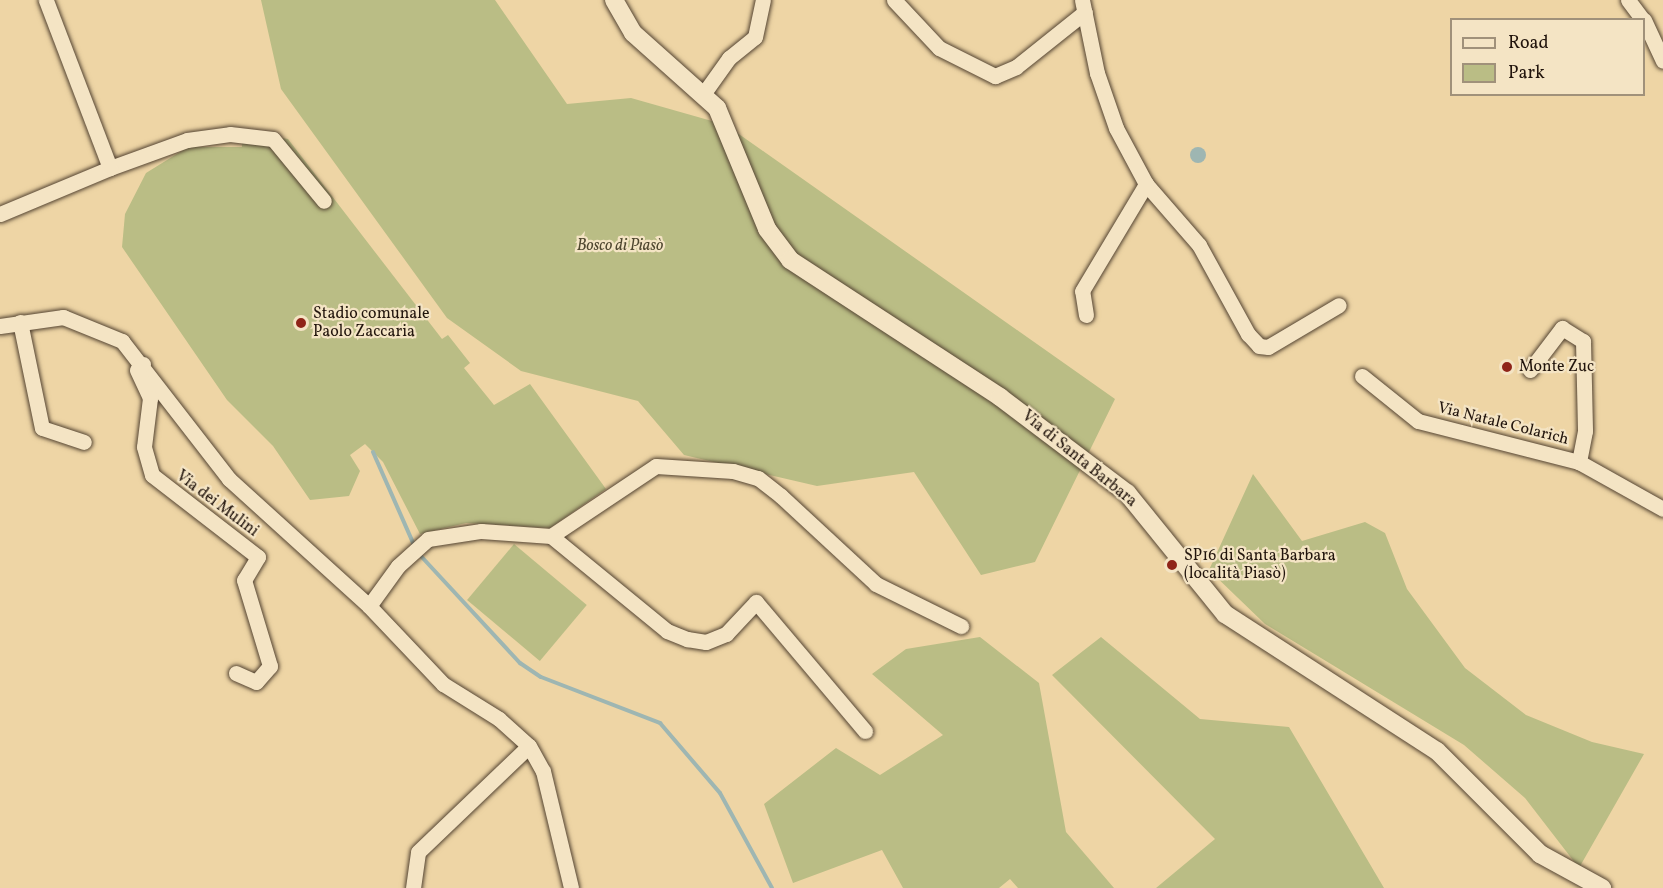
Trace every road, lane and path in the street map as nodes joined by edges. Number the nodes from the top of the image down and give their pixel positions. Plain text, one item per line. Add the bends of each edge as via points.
1 (46, 0) edge
2 (614, 0) edge
3 (764, 0) edge
4 (894, 0) edge
5 (1628, 0) edge
6 (1084, 6) edge
7 (1642, 18) edge
8 (1645, 24) edge
9 (1663, 62) edge
10 (704, 93) junction
11 (105, 170) junction
12 (1146, 184) junction
13 (324, 201) dead end
14 (0, 214) edge
15 (1339, 305) dead end
16 (1086, 315) dead end
17 (20, 322) junction
18 (0, 326) edge
19 (143, 364) junction
20 (1530, 370) dead end
21 (1362, 376) dead end
22 (84, 442) dead end
23 (1579, 462) junction
24 (1663, 510) edge
25 (551, 536) junction
26 (369, 606) junction
27 (961, 626) dead end
28 (236, 673) dead end
29 (865, 731) dead end
30 (529, 746) junction
31 (413, 888) edge
32 (571, 888) edge
33 (1602, 888) edge

1 - 11 street
2 - 10 street, Via di Santa Barbara via 633,33
3 - 10 street via 755,37 729,58
4 - 6 street via 939,48 995,76 1016,68
5 - 7 street
6 - 12 street via 1105,102
8 - 9 street
10 - 33 street, Via di Santa Barbara via 726,125 767,229 790,260 1000,396 1127,493 1225,614 1437,751 1540,854
11 - 13 street via 206,136 273,139
11 - 14 street
12 - 15 street via 1199,245 1259,346 1283,340
12 - 16 street via 1082,291
17 - 18 street, Via dei Mulini
17 - 19 street, Via dei Mulini via 63,317 89,325 122,341
17 - 22 street via 42,428
19 - 26 street, Via dei Mulini via 229,479
19 - 28 street, Via dei Mulini via 137,370 150,398 144,447 152,475 258,557 244,580 270,666 256,682
20 - 23 street, Via Natale Colarich via 1562,328 1583,341 1585,431
21 - 23 street, Via Natale Colarich via 1418,421
23 - 24 street, Via Natale Colarich
25 - 26 street via 481,531 428,539 411,552
25 - 27 street via 656,466 734,471 758,478 781,496 876,584
25 - 29 street via 667,631 687,639 706,642 726,634 756,602
26 - 30 street, Via dei Mulini via 443,684 499,719
30 - 31 street via 418,852
30 - 32 street, Via dei Mulini via 543,771

